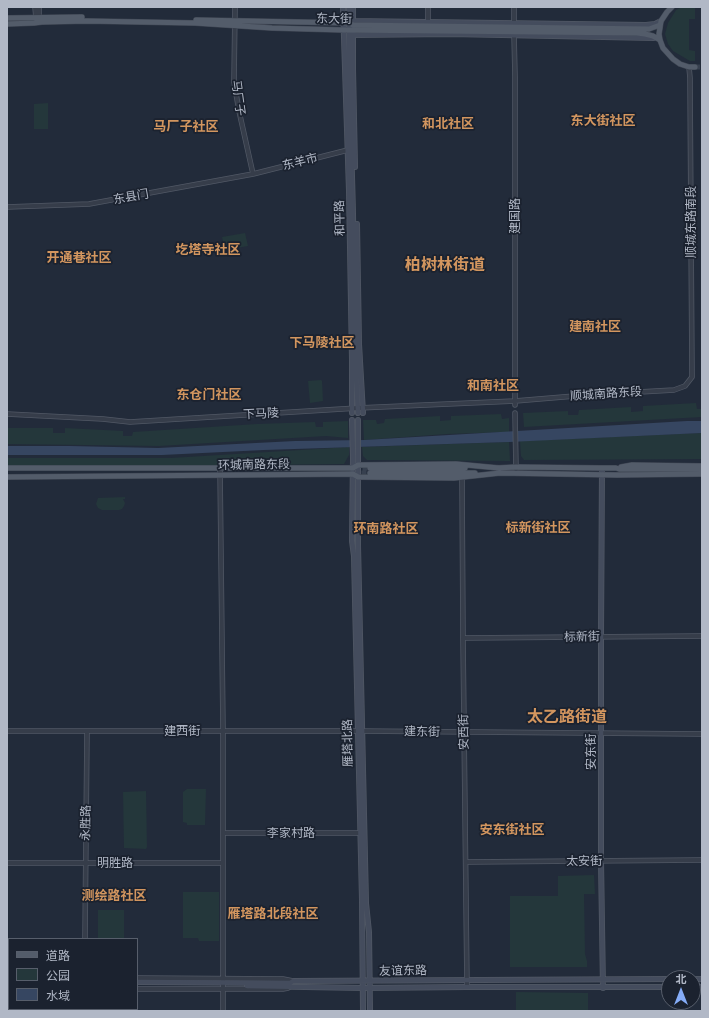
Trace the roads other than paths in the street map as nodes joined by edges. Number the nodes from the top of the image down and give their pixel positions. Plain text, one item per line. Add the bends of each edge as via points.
1 (36, 7) edge
2 (39, 7) edge
3 (235, 7) edge
4 (343, 7) edge
5 (349, 7) edge
6 (353, 7) edge
7 (428, 7) edge
8 (514, 7) edge
9 (672, 7) edge
10 (7, 18) edge
11 (37, 18) junction
12 (235, 23) junction
13 (661, 23) junction
14 (7, 24) edge
15 (428, 24) junction
16 (349, 27) junction
17 (514, 29) junction
18 (658, 39) junction
19 (689, 67) junction
20 (695, 67) tunnel mouth
21 (348, 150) junction
22 (253, 174) junction
23 (7, 207) edge
24 (692, 377) joint
25 (515, 403) junction
26 (360, 410) junction
27 (352, 411) junction
28 (515, 413) dead end
29 (7, 414) edge
30 (352, 420) dead end
31 (358, 420) dead end
32 (355, 433) junction
33 (355, 466) junction
34 (702, 466) edge
35 (516, 467) junction
36 (7, 468) edge
37 (220, 468) junction
38 (602, 468) junction
39 (616, 468) junction
40 (702, 469) edge
41 (370, 471) tunnel mouth
42 (500, 471) junction
43 (516, 473) junction
44 (352, 474) junction
45 (602, 474) junction
46 (702, 474) edge
47 (617, 475) junction
48 (220, 476) junction
49 (7, 477) edge
50 (358, 477) junction
51 (462, 477) junction
52 (702, 478) edge
53 (600, 636) junction
54 (702, 636) edge
55 (463, 638) junction
56 (7, 731) edge
57 (87, 731) junction
58 (223, 731) junction
59 (360, 731) junction
60 (464, 732) junction
61 (601, 734) junction
62 (702, 734) edge
63 (223, 833) junction
64 (360, 833) junction
65 (702, 860) edge
66 (601, 861) junction
67 (466, 862) junction
68 (7, 863) edge
69 (86, 863) junction
70 (223, 863) junction
71 (85, 938) edge
72 (138, 978) edge
73 (603, 979) junction
74 (661, 979) edge
75 (467, 980) junction
76 (363, 982) junction
77 (371, 982) junction
78 (138, 983) edge
79 (223, 984) junction
80 (292, 984) junction
81 (467, 987) junction
82 (661, 987) edge
83 (363, 988) junction
84 (370, 988) junction
85 (603, 988) junction
86 (138, 989) edge
87 (222, 1011) edge
88 (363, 1011) edge
89 (370, 1011) edge

1 - 11 street
2 - 11 street
3 - 12 street, 马厂子
4 - 16 main road
5 - 16 main road
6 - 16 main road
7 - 15 street
8 - 17 street, 建国路
9 - 13 main road
10 - 11 main road, 东大街
11 - 12 main road, 东大街 via 81,17
12 - 14 main road, 东大街 via 87,21
12 - 16 main road, 东大街
12 - 22 street, 马厂子 via 234,82
13 - 17 main road, 东大街 via 649,29
13 - 18 main road
15 - 16 main road, 东大街
15 - 17 main road, 东大街
16 - 17 main road, 东大街
16 - 21 main road, 和平路 via 345,75
16 - 26 main road, 和平路 via 355,347
17 - 18 main road, 东大街 via 637,33
17 - 25 street, 建国路
18 - 19 main road via 673,59
19 - 20 main road
19 - 24 street, 顺城东路南段
21 - 22 street, 东羊市
21 - 27 main road, 和平路
22 - 23 street, 东县门 via 89,204
24 - 25 street, 顺城南路东段 via 685,386 674,390 587,395
25 - 26 street, 下马陵
26 - 27 street, 下马陵
27 - 29 street, 下马陵 via 130,422
28 - 35 street
30 - 32 main road
31 - 32 main road
32 - 33 main road
33 - 37 main road, 环城南路东段
33 - 42 main road, 环城南路东段 via 456,464
33 - 44 main road
33 - 50 main road, 雁塔北路
34 - 39 main road, 环城南路东段 via 632,465
35 - 38 main road, 环城南路东段
35 - 42 main road, 环城南路东段
35 - 43 street
36 - 37 main road, 环城南路东段
37 - 48 street
38 - 39 main road, 环城南路东段
38 - 45 main road, 安东街
39 - 40 main road, 环城南路东段
41 - 42 main road, 环城南路东段
42 - 43 main road, 环城南路东段
42 - 51 main road, 环城南路东段
43 - 45 main road, 环城南路东段
44 - 48 main road, 环城南路东段
44 - 50 main road, 环城南路东段
44 - 59 main road, 雁塔北路 via 352,541
45 - 47 main road, 环城南路东段
45 - 53 main road, 安东街
46 - 47 main road, 环城南路东段
47 - 52 main road, 环城南路东段 via 633,478
48 - 49 main road, 环城南路东段
48 - 58 street
50 - 51 main road, 环城南路东段
50 - 59 main road, 雁塔北路
51 - 55 street, 安西街
53 - 54 street, 标新街
53 - 55 street, 标新街
53 - 61 main road, 安东街
55 - 60 street, 安西街
56 - 57 street, 建西街
57 - 58 street, 建西街
57 - 69 street, 永胜路
58 - 59 street, 建西街
58 - 63 street
59 - 60 street, 建东街
59 - 64 main road, 雁塔北路
59 - 77 main road, 雁塔北路
60 - 61 street, 建东街
60 - 67 street, 安西街
61 - 62 street, 建东街
61 - 66 main road, 安东街
63 - 64 street, 李家村路
63 - 70 street
64 - 76 main road, 雁塔北路
65 - 66 street, 太安街
66 - 67 street, 太安街
66 - 73 main road, 安东街
67 - 75 street, 安西街
68 - 69 street, 明胜路
69 - 70 street, 明胜路
69 - 71 street, 永胜路
70 - 79 street
72 - 79 street
73 - 74 main road, 友谊东路
73 - 75 main road, 友谊东路
73 - 85 main road, 安东街
75 - 77 main road, 友谊东路
75 - 81 street, 安西街
76 - 77 main road, 友谊东路
76 - 80 main road, 友谊东路
76 - 83 main road, 雁塔北路
77 - 84 main road, 雁塔北路
78 - 79 main road, 友谊东路
79 - 80 main road, 友谊东路
79 - 80 street via 283,979
79 - 86 street
79 - 87 street
80 - 83 main road, 友谊东路
81 - 84 main road, 友谊东路
81 - 85 main road, 友谊东路
82 - 85 main road, 友谊东路
83 - 84 main road, 友谊东路
83 - 88 main road, 雁塔北路
84 - 89 main road, 雁塔北路

